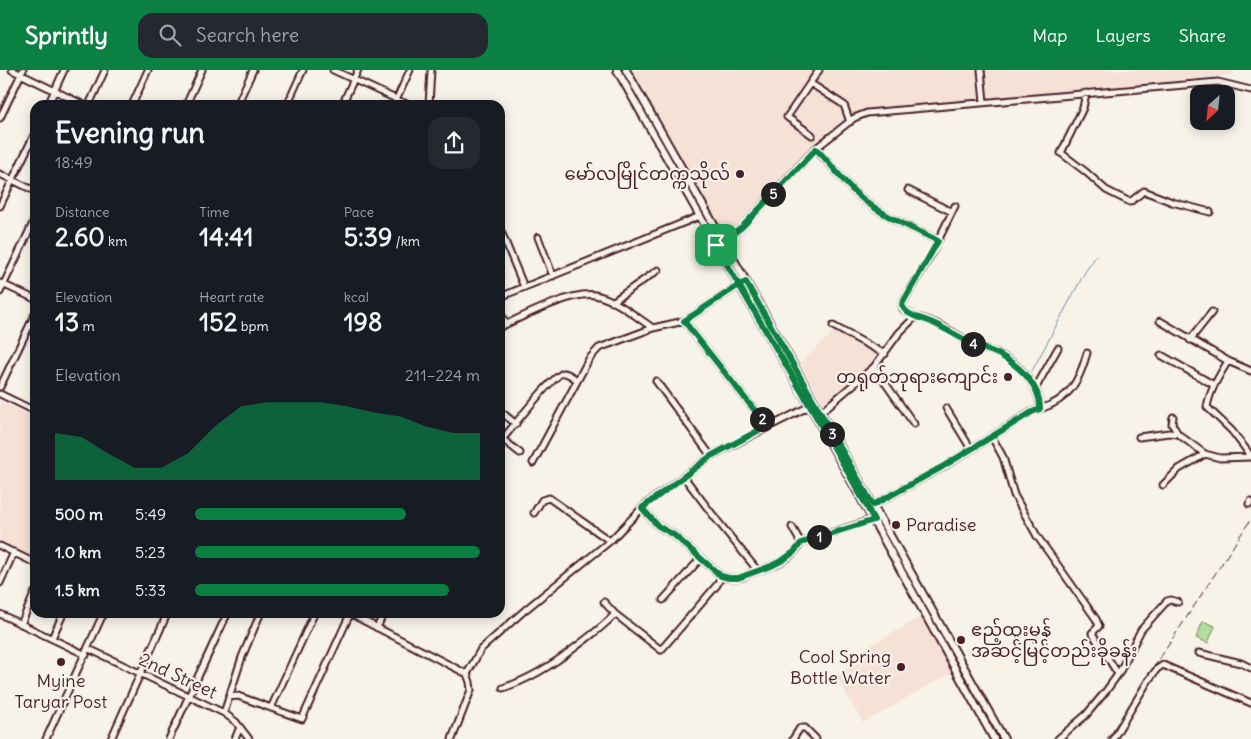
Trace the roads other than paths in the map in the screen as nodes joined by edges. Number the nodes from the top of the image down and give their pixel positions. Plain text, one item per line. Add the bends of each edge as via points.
1 (12, 70) edge
2 (64, 70) edge
3 (105, 70) edge
4 (148, 70) edge
5 (202, 70) edge
6 (253, 70) edge
7 (303, 70) edge
8 (333, 70) edge
9 (358, 70) edge
10 (410, 70) edge
11 (431, 70) edge
12 (617, 70) edge
13 (819, 70) edge
14 (980, 70) edge
15 (627, 71) edge
16 (22, 72) edge
17 (354, 80) junction
18 (623, 81) junction
19 (810, 83) junction
20 (55, 90) junction
21 (1251, 90) edge
22 (1086, 93) junction
23 (50, 100) edge
24 (74, 100) edge
25 (91, 100) edge
26 (134, 100) edge
27 (188, 100) edge
28 (239, 100) edge
29 (289, 100) edge
30 (344, 100) edge
31 (392, 100) edge
32 (397, 100) edge
33 (428, 100) edge
34 (984, 102) junction
35 (0, 118) edge
36 (850, 122) junction
37 (812, 135) dead end
38 (30, 143) edge
39 (816, 149) junction
40 (0, 174) edge
41 (13, 180) junction
42 (30, 188) edge
43 (908, 190) dead end
44 (0, 206) edge
45 (955, 206) dead end
46 (952, 212) junction
47 (1210, 212) dead end
48 (700, 216) junction
49 (30, 229) edge
50 (538, 236) dead end
51 (505, 241) edge
52 (938, 241) junction
53 (719, 243) junction
54 (658, 270) dead end
55 (553, 276) junction
56 (746, 282) junction
57 (2, 284) edge
58 (739, 285) junction
59 (524, 287) junction
60 (0, 292) edge
61 (505, 295) edge
62 (30, 297) edge
63 (612, 302) junction
64 (1212, 312) dead end
65 (915, 317) junction
66 (684, 321) junction
67 (1160, 321) dead end
68 (30, 324) edge
69 (506, 324) edge
70 (833, 326) dead end
71 (653, 328) junction
72 (1190, 340) junction
73 (1058, 348) dead end
74 (1087, 353) dead end
75 (884, 354) junction
76 (1162, 355) dead end
77 (1228, 362) junction
78 (874, 367) junction
79 (1251, 371) edge
80 (578, 380) junction
81 (656, 381) dead end
82 (1214, 385) junction
83 (0, 387) edge
84 (1035, 389) junction
85 (0, 394) edge
86 (810, 406) junction
87 (30, 408) edge
88 (946, 408) dead end
89 (1040, 409) junction
90 (820, 413) junction
91 (505, 415) edge
92 (1173, 417) dead end
93 (516, 424) junction
94 (914, 424) dead end
95 (767, 426) junction
96 (1178, 434) junction
97 (505, 435) edge
98 (992, 437) junction
99 (1139, 437) dead end
100 (505, 442) edge
101 (972, 449) junction
102 (520, 453) dead end
103 (1205, 454) junction
104 (711, 456) junction
105 (1251, 456) edge
106 (533, 463) dead end
107 (684, 477) junction
108 (1163, 485) dead end
109 (642, 508) junction
110 (871, 508) junction
111 (534, 513) dead end
112 (874, 520) junction
113 (792, 527) dead end
114 (610, 541) junction
115 (801, 543) junction
116 (0, 546) edge
117 (14, 552) junction
118 (701, 558) junction
119 (30, 560) edge
120 (758, 571) junction
121 (721, 576) junction
122 (0, 583) edge
123 (663, 600) dead end
124 (604, 602) dead end
125 (1178, 602) dead end
126 (30, 603) edge
127 (0, 614) edge
128 (615, 614) junction
129 (61, 618) edge
130 (101, 618) edge
131 (165, 618) edge
132 (225, 618) edge
133 (258, 618) edge
134 (312, 618) edge
135 (346, 618) edge
136 (358, 618) edge
137 (381, 618) edge
138 (21, 624) junction
139 (377, 628) junction
140 (52, 638) junction
141 (88, 649) junction
142 (1199, 653) dead end
143 (86, 655) junction
144 (1251, 668) edge
145 (140, 674) junction
146 (467, 674) junction
147 (1118, 674) junction
148 (503, 688) dead end
149 (189, 697) junction
150 (229, 698) junction
151 (1251, 703) edge
152 (271, 708) junction
153 (224, 713) junction
154 (240, 727) junction
155 (46, 739) edge
156 (111, 739) edge
157 (170, 739) edge
158 (235, 739) edge
159 (249, 739) edge
160 (452, 739) edge
161 (793, 739) edge
162 (816, 739) edge
163 (994, 739) edge
164 (1004, 739) edge
165 (1058, 739) edge
166 (1113, 739) edge

1 - 16 street
2 - 20 street
3 - 25 street
4 - 26 street
5 - 27 street
6 - 28 street
7 - 29 street
8 - 17 street
9 - 17 street
10 - 32 street
11 - 33 street
12 - 18 main road
13 - 19 street
14 - 34 street
15 - 18 street
15 - 53 main road
16 - 20 street
16 - 35 street
17 - 30 street
17 - 31 street
18 - 48 main road
19 - 36 street via 844,104
19 - 37 street via 787,117
20 - 23 street
20 - 24 street
21 - 22 street via 1218,82
22 - 34 street
22 - 47 street via 1083,108 1061,153 1106,190 1130,202 1144,191
34 - 36 street via 867,113
36 - 39 street
38 - 41 street
39 - 52 street via 858,195 878,210
39 - 53 street via 742,227
40 - 41 street
41 - 42 street
41 - 44 street
43 - 46 street
45 - 46 street
46 - 52 street
48 - 53 main road
48 - 55 street
49 - 57 street
50 - 55 street
51 - 59 street
52 - 65 street via 902,304 903,309
53 - 56 main road
53 - 58 main road
54 - 63 street
55 - 59 street
56 - 58 street
56 - 90 main road
57 - 60 street
57 - 62 street
58 - 66 street
58 - 86 main road
59 - 61 street
63 - 69 street via 596,295 580,295
63 - 71 street
64 - 72 street
65 - 75 street
65 - 84 street via 997,353 1022,372
66 - 71 street
66 - 95 street
67 - 72 street
68 - 83 street
70 - 75 street
71 - 80 street via 599,348
72 - 77 street
73 - 84 street
74 - 89 street via 1082,372 1072,389 1058,403
75 - 78 street
76 - 82 street
77 - 79 street
77 - 82 street
78 - 90 street
78 - 94 street
80 - 93 street via 566,373 560,374
80 - 106 street
81 - 104 street
82 - 105 street via 1207,407 1232,431
84 - 89 street via 1040,398
85 - 87 street
86 - 95 street
86 - 110 main road
88 - 101 street
89 - 98 street
90 - 110 main road
91 - 93 street
92 - 96 street via 1172,424
93 - 97 street
95 - 104 street
96 - 99 street
96 - 103 street
98 - 101 street
98 - 147 street via 1003,456 1014,495 1037,536 1096,619 1099,626 1092,633
100 - 102 street
101 - 110 street
103 - 105 street via 1220,458
103 - 108 street via 1179,469
104 - 107 street
107 - 109 street
107 - 120 street
109 - 114 street
109 - 118 street via 658,526
110 - 112 main road
110 - 164 main road
111 - 114 street via 542,500 549,498
112 - 115 street
112 - 163 main road
113 - 115 street
114 - 146 street via 481,649
115 - 120 street via 783,560
116 - 117 street
117 - 119 street
117 - 122 street
118 - 121 street
118 - 123 street
120 - 121 street via 738,578
121 - 128 street via 717,585 661,650
124 - 128 street
125 - 147 street via 1168,602 1141,630
126 - 138 street
127 - 138 street
128 - 148 street via 558,661
129 - 140 street
130 - 141 street
131 - 145 street
132 - 149 street
133 - 150 street
134 - 152 street
135 - 152 street via 302,719
136 - 139 street
137 - 139 street
138 - 140 street
139 - 146 street
140 - 143 street
141 - 143 street
141 - 145 street, 2nd Street
142 - 144 street
143 - 155 street
145 - 149 street, 2nd Street
145 - 156 street
146 - 160 street via 471,690
147 - 165 street via 1086,715
149 - 153 street, 2nd Street
149 - 157 street
150 - 152 street via 238,696
150 - 153 street
151 - 166 street via 1163,665 1148,681
153 - 154 street, 2nd Street
154 - 158 street
154 - 159 street, 2nd Street
161 - 162 street via 800,728 805,728

